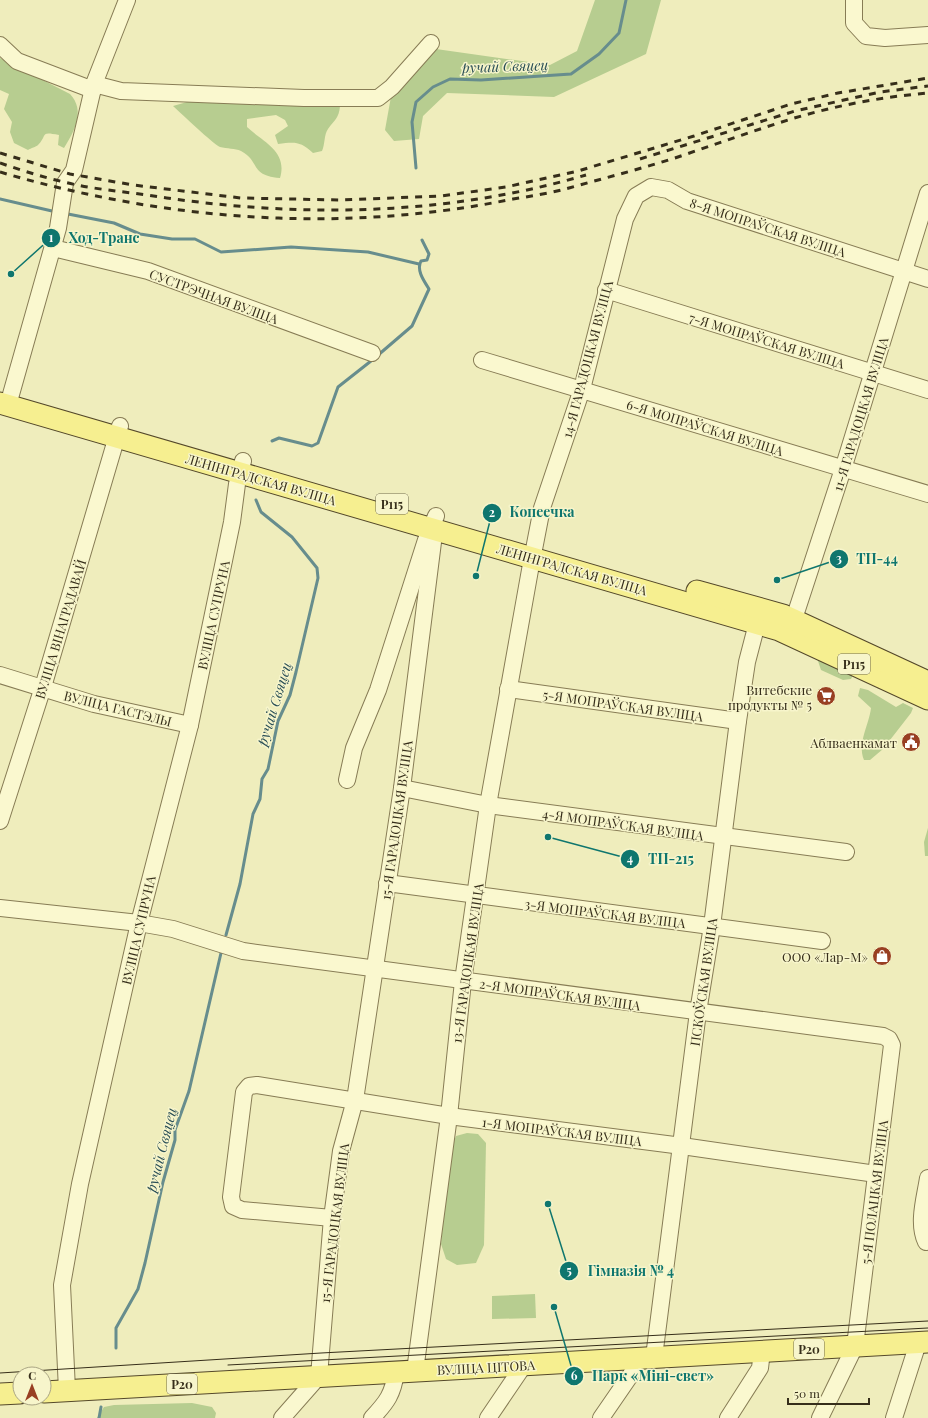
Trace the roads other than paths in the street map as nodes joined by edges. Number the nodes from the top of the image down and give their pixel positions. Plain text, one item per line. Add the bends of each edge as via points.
1 (127, 0) edge
2 (851, 1) edge
3 (928, 36) edge
4 (431, 43) dead end
5 (0, 45) edge
6 (94, 87) junction
7 (928, 193) edge
8 (625, 219) joint
9 (53, 248) junction
10 (904, 272) junction
11 (928, 279) edge
12 (606, 290) junction
13 (372, 353) dead end
14 (482, 360) dead end
15 (873, 372) junction
16 (582, 389) junction
17 (928, 390) edge
18 (5, 398) edge
19 (118, 431) junction
20 (241, 467) junction
21 (843, 469) junction
22 (928, 494) edge
23 (434, 522) junction
24 (533, 551) junction
25 (759, 616) junction
26 (792, 627) junction
27 (0, 676) edge
28 (928, 682) edge
29 (43, 687) junction
30 (508, 689) junction
31 (928, 699) edge
32 (738, 721) junction
33 (190, 725) junction
34 (347, 780) dead end
35 (402, 788) junction
36 (488, 805) junction
37 (0, 821) edge
38 (723, 837) junction
39 (846, 852) dead end
40 (387, 883) junction
41 (476, 897) junction
42 (0, 908) edge
43 (139, 923) junction
44 (712, 926) junction
45 (822, 941) dead end
46 (374, 969) junction
47 (463, 981) junction
48 (698, 1012) junction
49 (889, 1039) joint
50 (355, 1100) junction
51 (449, 1116) junction
52 (682, 1146) junction
53 (876, 1174) junction
54 (928, 1178) edge
55 (332, 1218) junction
56 (926, 1242) dead end
57 (923, 1343) edge
58 (855, 1346) junction
59 (762, 1351) junction
60 (645, 1357) junction
61 (524, 1365) junction
62 (406, 1371) junction
63 (319, 1376) junction
64 (67, 1390) junction
65 (52, 1391) edge
66 (12, 1393) edge
67 (0, 1394) edge
68 (282, 1418) edge
69 (372, 1418) edge
70 (488, 1418) edge
71 (602, 1418) edge
72 (728, 1418) edge
73 (820, 1418) edge
74 (894, 1418) edge

1 - 6 street
2 - 3 street via 854,23 866,36
4 - 6 street via 392,87 378,98 304,98 121,91
5 - 6 street via 17,61
6 - 9 street via 74,170 65,182
7 - 10 street, 11-Я ГАРАДОЦКАЯ ВУЛІЦА
8 - 10 street, 8-Я МОПРАЎСКАЯ ВУЛІЦА via 636,196 651,187 668,190 687,201
8 - 12 street, 14-Я ГАРАДОЦКАЯ ВУЛІЦА
9 - 13 street, СУСТРЭЧНАЯ ВУЛІЦА via 148,271
9 - 18 street
10 - 11 street, 8-Я МОПРАЎСКАЯ ВУЛІЦА
10 - 15 street, 11-Я ГАРАДОЦКАЯ ВУЛІЦА
12 - 15 street, 7-Я МОПРАЎСКАЯ ВУЛІЦА
12 - 16 street, 14-Я ГАРАДОЦКАЯ ВУЛІЦА
14 - 16 street, 6-Я МОПРАЎСКАЯ ВУЛІЦА
15 - 17 street, 7-Я МОПРАЎСКАЯ ВУЛІЦА
15 - 21 street, 11-Я ГАРАДОЦКАЯ ВУЛІЦА
16 - 21 street, 6-Я МОПРАЎСКАЯ ВУЛІЦА
16 - 24 street, 14-Я ГАРАДОЦКАЯ ВУЛІЦА via 542,508
18 - 19 main road, ЛЕНІНГРАДСКАЯ ВУЛІЦА / Р115
19 - 20 main road, ЛЕНІНГРАДСКАЯ ВУЛІЦА / Р115
19 - 29 street, ВУЛІЦА ВІНАГРАДАВАЙ
20 - 23 main road, ЛЕНІНГРАДСКАЯ ВУЛІЦА / Р115
20 - 33 street, ВУЛІЦА СУПРУНА
21 - 22 street, 6-Я МОПРАЎСКАЯ ВУЛІЦА
21 - 26 street, 11-Я ГАРАДОЦКАЯ ВУЛІЦА
23 - 24 main road, ЛЕНІНГРАДСКАЯ ВУЛІЦА / Р115
23 - 34 street via 378,690 354,748
23 - 35 street, 15-Я ГАРАДОЦКАЯ ВУЛІЦА
24 - 25 main road, ЛЕНІНГРАДСКАЯ ВУЛІЦА / Р115
24 - 30 street, 13-Я ГАРАДОЦКАЯ ВУЛІЦА
25 - 26 main road, ЛЕНІНГРАДСКАЯ ВУЛІЦА / Р115
25 - 32 street, ПСКОЎСКАЯ ВУЛІЦА via 747,662
26 - 28 main road, ЛЕНІНГРАДСКАЯ ВУЛІЦА / Р115
26 - 31 main road, ЛЕНІНГРАДСКАЯ ВУЛІЦА / Р115
27 - 29 street, ВУЛІЦА ГАСТЭЛЫ
29 - 33 street, ВУЛІЦА ГАСТЭЛЫ via 94,704
29 - 37 street, ВУЛІЦА ВІНАГРАДАВАЙ
30 - 32 street, 5-Я МОПРАЎСКАЯ ВУЛІЦА
30 - 36 street, 13-Я ГАРАДОЦКАЯ ВУЛІЦА
32 - 38 street, ПСКОЎСКАЯ ВУЛІЦА
33 - 43 street, ВУЛІЦА СУПРУНА
35 - 36 street, 4-Я МОПРАЎСКАЯ ВУЛІЦА
35 - 40 street, 15-Я ГАРАДОЦКАЯ ВУЛІЦА
36 - 38 street, 4-Я МОПРАЎСКАЯ ВУЛІЦА
36 - 41 street, 13-Я ГАРАДОЦКАЯ ВУЛІЦА
38 - 39 street, 4-Я МОПРАЎСКАЯ ВУЛІЦА
38 - 44 street, ПСКОЎСКАЯ ВУЛІЦА
40 - 41 street, 3-Я МОПРАЎСКАЯ ВУЛІЦА
40 - 46 street, 15-Я ГАРАДОЦКАЯ ВУЛІЦА
41 - 44 street, 3-Я МОПРАЎСКАЯ ВУЛІЦА
41 - 47 street, 13-Я ГАРАДОЦКАЯ ВУЛІЦА
42 - 43 street, 2-Я МОПРАЎСКАЯ ВУЛІЦА
43 - 46 street, 2-Я МОПРАЎСКАЯ ВУЛІЦА via 173,929 243,952
43 - 64 street, ВУЛІЦА СУПРУНА via 80,1184 62,1285
44 - 45 street, 3-Я МОПРАЎСКАЯ ВУЛІЦА
44 - 48 street, ПСКОЎСКАЯ ВУЛІЦА
46 - 47 street, 2-Я МОПРАЎСКАЯ ВУЛІЦА
46 - 50 street, 15-Я ГАРАДОЦКАЯ ВУЛІЦА
47 - 48 street, 2-Я МОПРАЎСКАЯ ВУЛІЦА
47 - 51 street, 13-Я ГАРАДОЦКАЯ ВУЛІЦА
48 - 49 street, 2-Я МОПРАЎСКАЯ ВУЛІЦА via 883,1036
48 - 52 street, ПСКОЎСКАЯ ВУЛІЦА
49 - 53 street, 5-Я ПОЛАЦКАЯ ВУЛІЦА via 892,1045
50 - 51 street, 1-Я МОПРАЎСКАЯ ВУЛІЦА
50 - 55 street, 15-Я ГАРАДОЦКАЯ ВУЛІЦА via 340,1151
50 - 55 street, 1-Я МОПРАЎСКАЯ ВУЛІЦА via 257,1085 249,1086 244,1092 231,1197 233,1206 242,1210
51 - 52 street, 1-Я МОПРАЎСКАЯ ВУЛІЦА
51 - 62 street, 13-Я ГАРАДОЦКАЯ ВУЛІЦА
52 - 53 street, 1-Я МОПРАЎСКАЯ ВУЛІЦА
52 - 60 street, ПСКОЎСКАЯ ВУЛІЦА
53 - 58 street, 5-Я ПОЛАЦКАЯ ВУЛІЦА
54 - 56 street via 922,1222
55 - 63 street, 15-Я ГАРАДОЦКАЯ ВУЛІЦА
57 - 58 main road, ВУЛІЦА ЦІТОВА / Р20
57 - 74 street
58 - 59 main road, ВУЛІЦА ЦІТОВА / Р20
58 - 73 street, 5-Я ПОЛАЦКАЯ ВУЛІЦА
59 - 60 main road, ВУЛІЦА ЦІТОВА / Р20
59 - 72 street via 760,1368
60 - 61 main road, ВУЛІЦА ЦІТОВА / Р20
60 - 71 street, ПСКОЎСКАЯ ВУЛІЦА
61 - 62 main road, ВУЛІЦА ЦІТОВА / Р20
61 - 70 street
62 - 63 main road, ВУЛІЦА ЦІТОВА / Р20
62 - 69 street, 13-Я ГАРАДОЦКАЯ ВУЛІЦА via 394,1386 388,1401
63 - 64 main road, ВУЛІЦА ЦІТОВА / Р20
63 - 68 street
64 - 65 main road, ВУЛІЦА ЦІТОВА / Р20
66 - 67 main road

